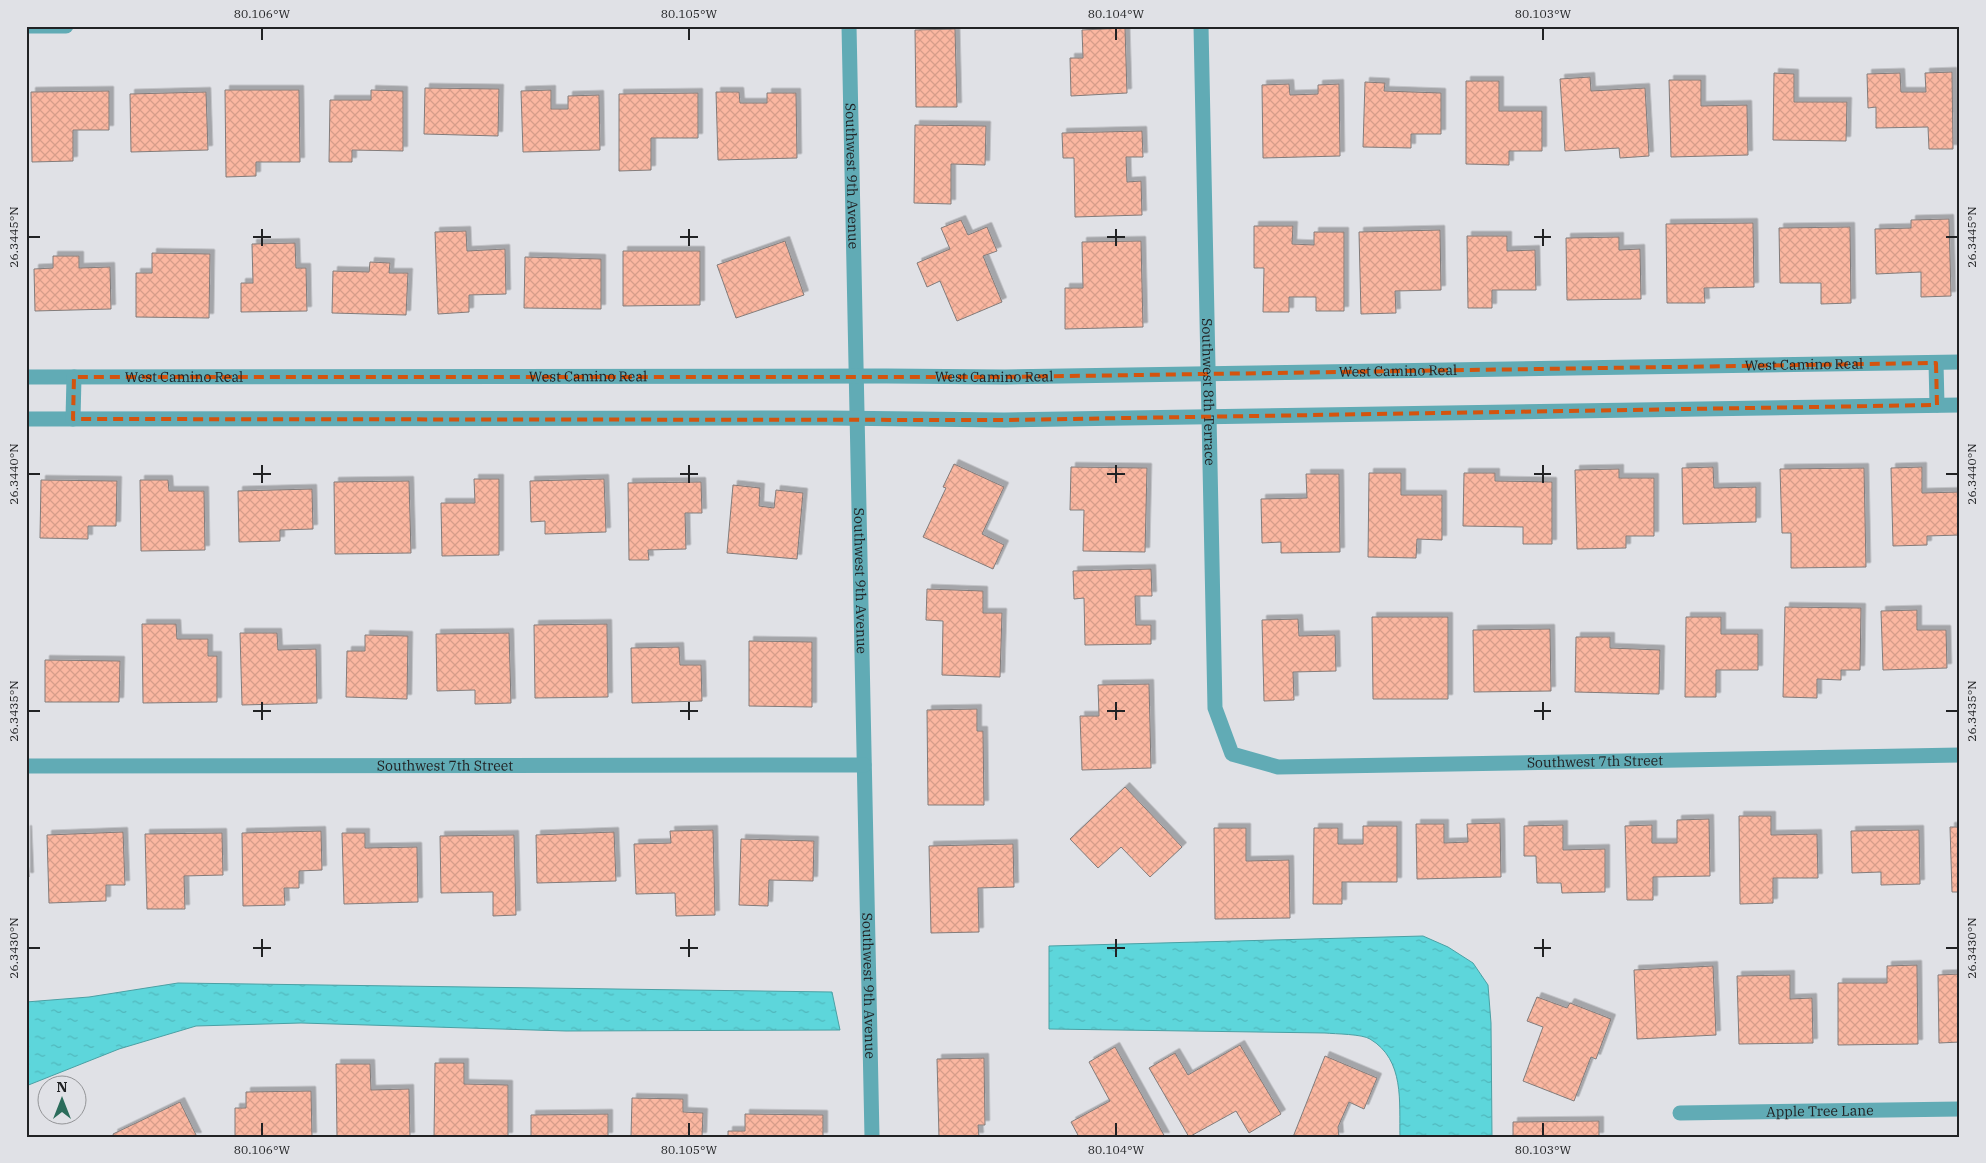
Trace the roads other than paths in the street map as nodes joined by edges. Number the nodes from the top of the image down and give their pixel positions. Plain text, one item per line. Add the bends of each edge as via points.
1 (26, 26) edge
2 (66, 26) edge
3 (849, 26) edge
4 (1201, 26) edge
5 (1960, 362) edge
6 (1936, 363) junction
7 (1208, 374) junction
8 (856, 376) junction
9 (26, 377) edge
10 (74, 377) junction
11 (1960, 405) edge
12 (1937, 406) junction
13 (1209, 417) junction
14 (857, 418) junction
15 (26, 419) edge
16 (74, 419) junction
17 (1232, 754) joint
18 (1960, 755) edge
19 (864, 764) junction
20 (26, 766) edge
21 (1960, 1109) edge
22 (1680, 1113) dead end
23 (872, 1137) edge

1 - 2 street
3 - 8 street, Southwest 9th Avenue
4 - 7 street, Southwest 8th Terrace
5 - 6 street, West Camino Real
6 - 7 street, West Camino Real
6 - 12 street
7 - 8 street, West Camino Real via 1005,378
7 - 13 street, Southwest 8th Terrace
8 - 10 street, West Camino Real
8 - 14 street, Southwest 9th Avenue
9 - 10 street, West Camino Real
10 - 16 street
11 - 12 street
12 - 13 street
13 - 14 street
13 - 17 street, Southwest 8th Terrace via 1215,708
14 - 16 street
14 - 19 street, Southwest 9th Avenue
15 - 16 street
17 - 18 street, Southwest 7th Street via 1278,767
19 - 20 street, Southwest 7th Street
19 - 23 street, Southwest 9th Avenue
21 - 22 street, Apple Tree Lane

